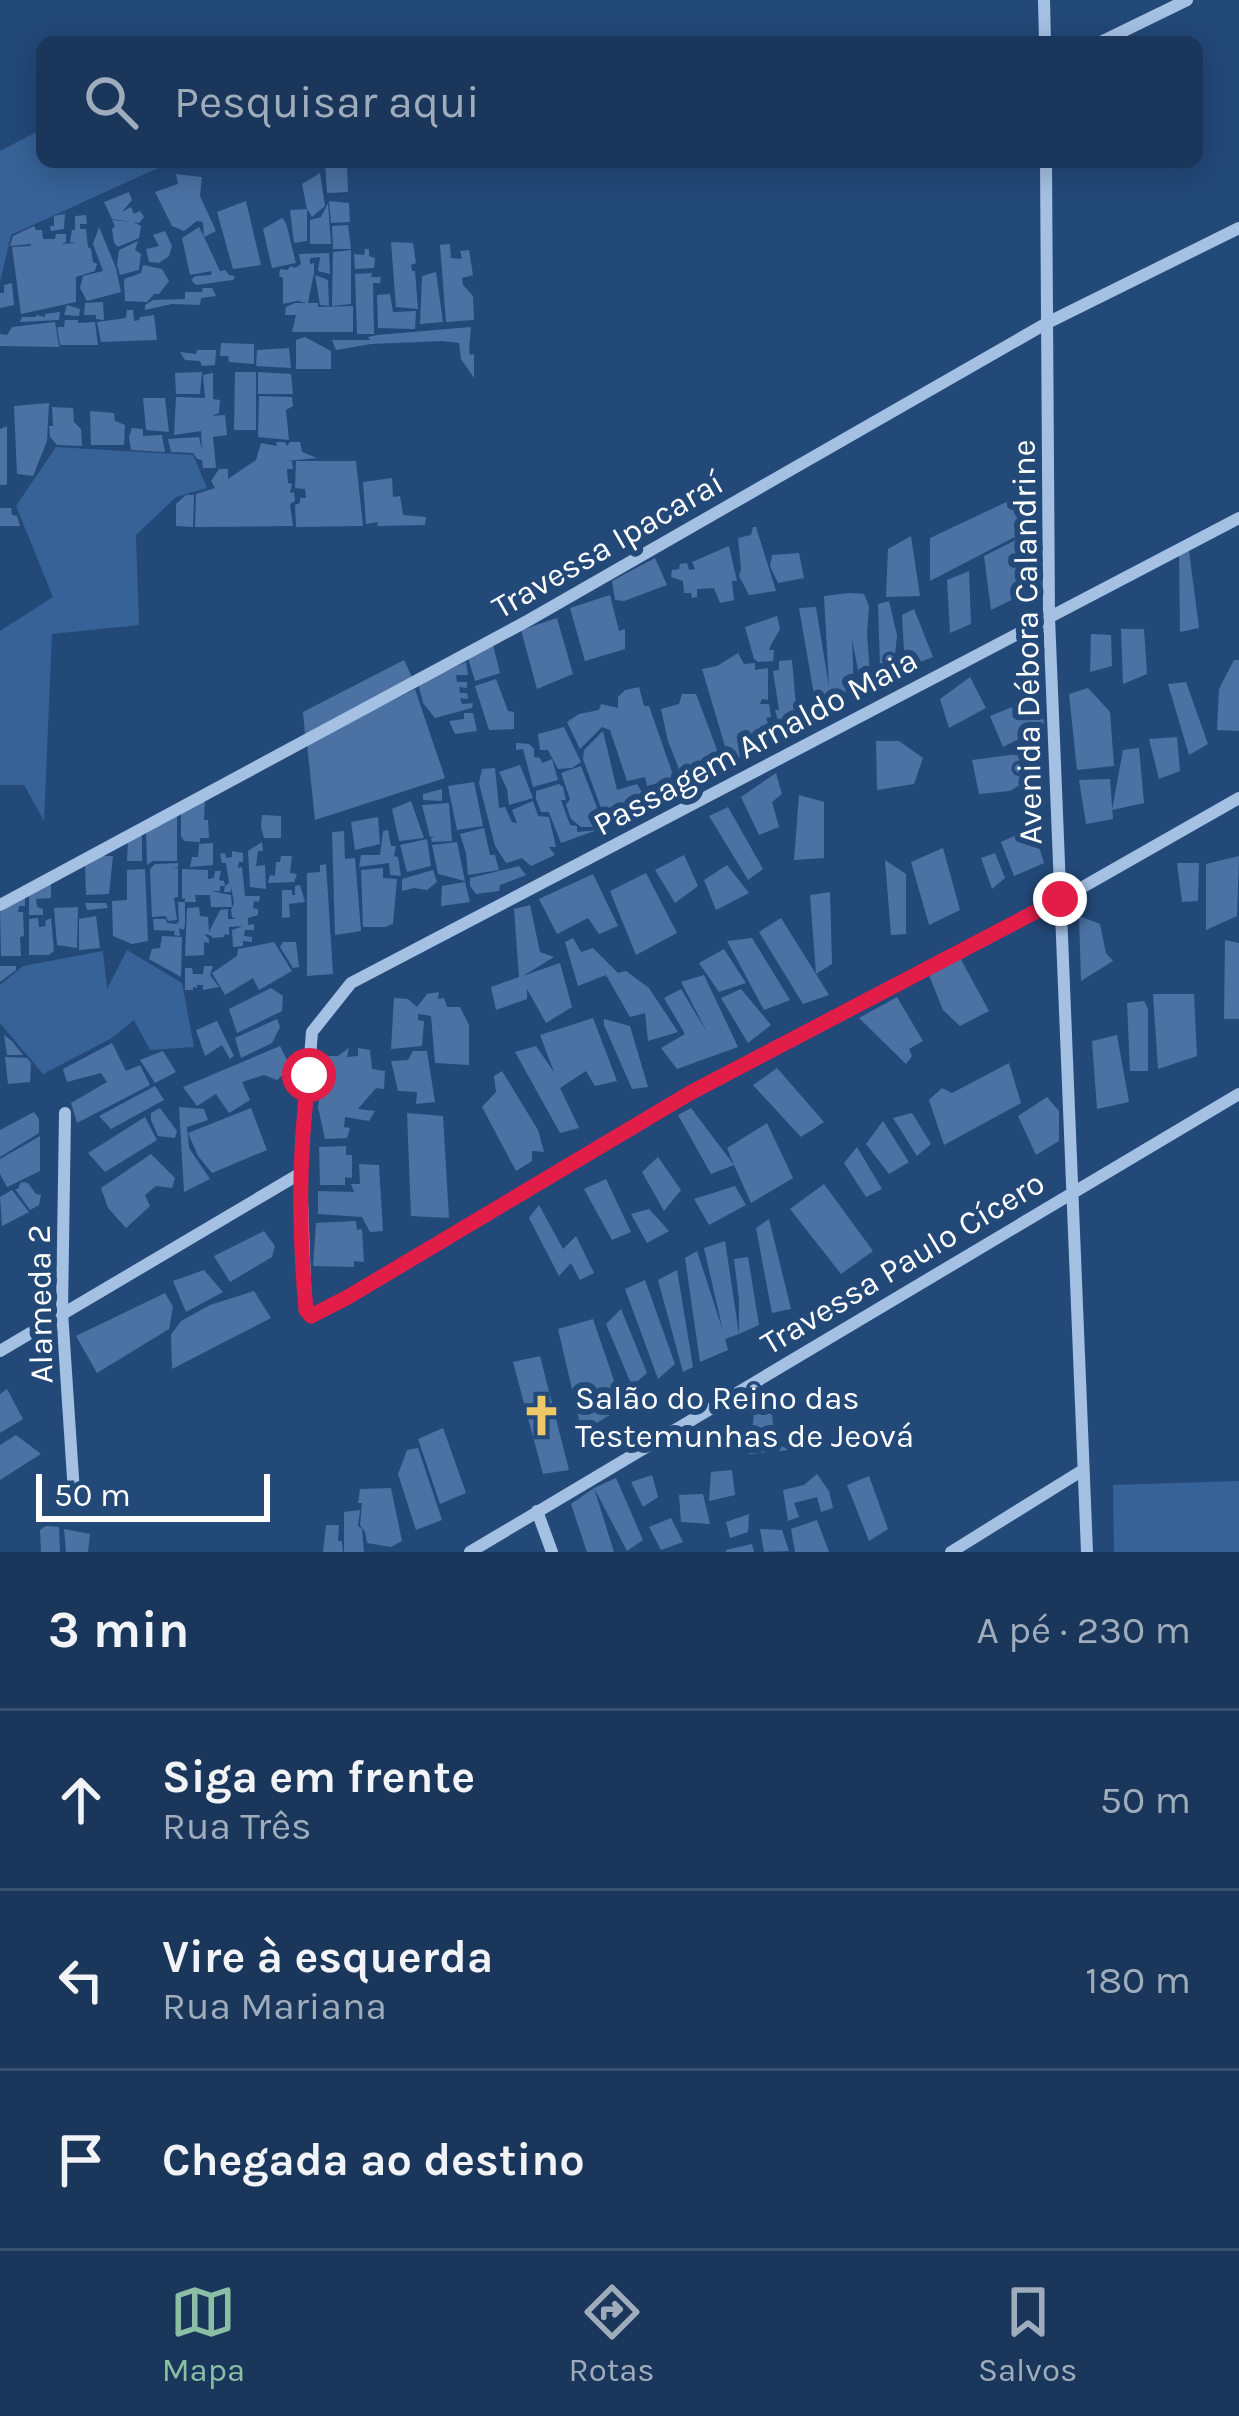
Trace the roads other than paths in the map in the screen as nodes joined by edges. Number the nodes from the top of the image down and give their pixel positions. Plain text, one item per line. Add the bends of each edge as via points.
1 (1044, 0) edge
2 (1187, 0) edge
3 (1046, 36) edge
4 (1113, 36) edge
5 (1046, 168) edge
6 (1239, 228) edge
7 (1047, 323) junction
8 (1239, 518) edge
9 (1049, 617) junction
10 (1239, 798) edge
11 (1060, 899) junction
12 (0, 905) edge
13 (1239, 1094) edge
14 (65, 1114) dead end
15 (302, 1173) junction
16 (1071, 1193) junction
17 (62, 1312) junction
18 (0, 1351) edge
19 (1083, 1469) junction
20 (74, 1493) dead end
21 (537, 1511) junction
22 (470, 1552) edge
23 (552, 1552) edge
24 (951, 1552) edge
25 (1087, 1552) edge

1 - 3 street
2 - 4 street
5 - 7 street, Avenida Débora Calandrine
6 - 7 street, Travessa Ipacaraí
7 - 9 street, Avenida Débora Calandrine
7 - 12 street, Travessa Ipacaraí via 529,620
8 - 9 street, Passagem Arnaldo Maia
9 - 11 street, Avenida Débora Calandrine
9 - 15 street, Passagem Arnaldo Maia via 351,983 312,1032
10 - 11 street
11 - 15 street via 690,1093 311,1316
11 - 16 street, Avenida Débora Calandrine
13 - 16 street, Travessa Paulo Cícero
14 - 17 street, Alameda 2
15 - 17 street
16 - 19 street, Avenida Débora Calandrine
16 - 21 street, Travessa Paulo Cícero
17 - 18 street
17 - 20 street, Alameda 2
19 - 24 street
19 - 25 street, Avenida Débora Calandrine
21 - 22 street, Travessa Paulo Cícero
21 - 23 street

